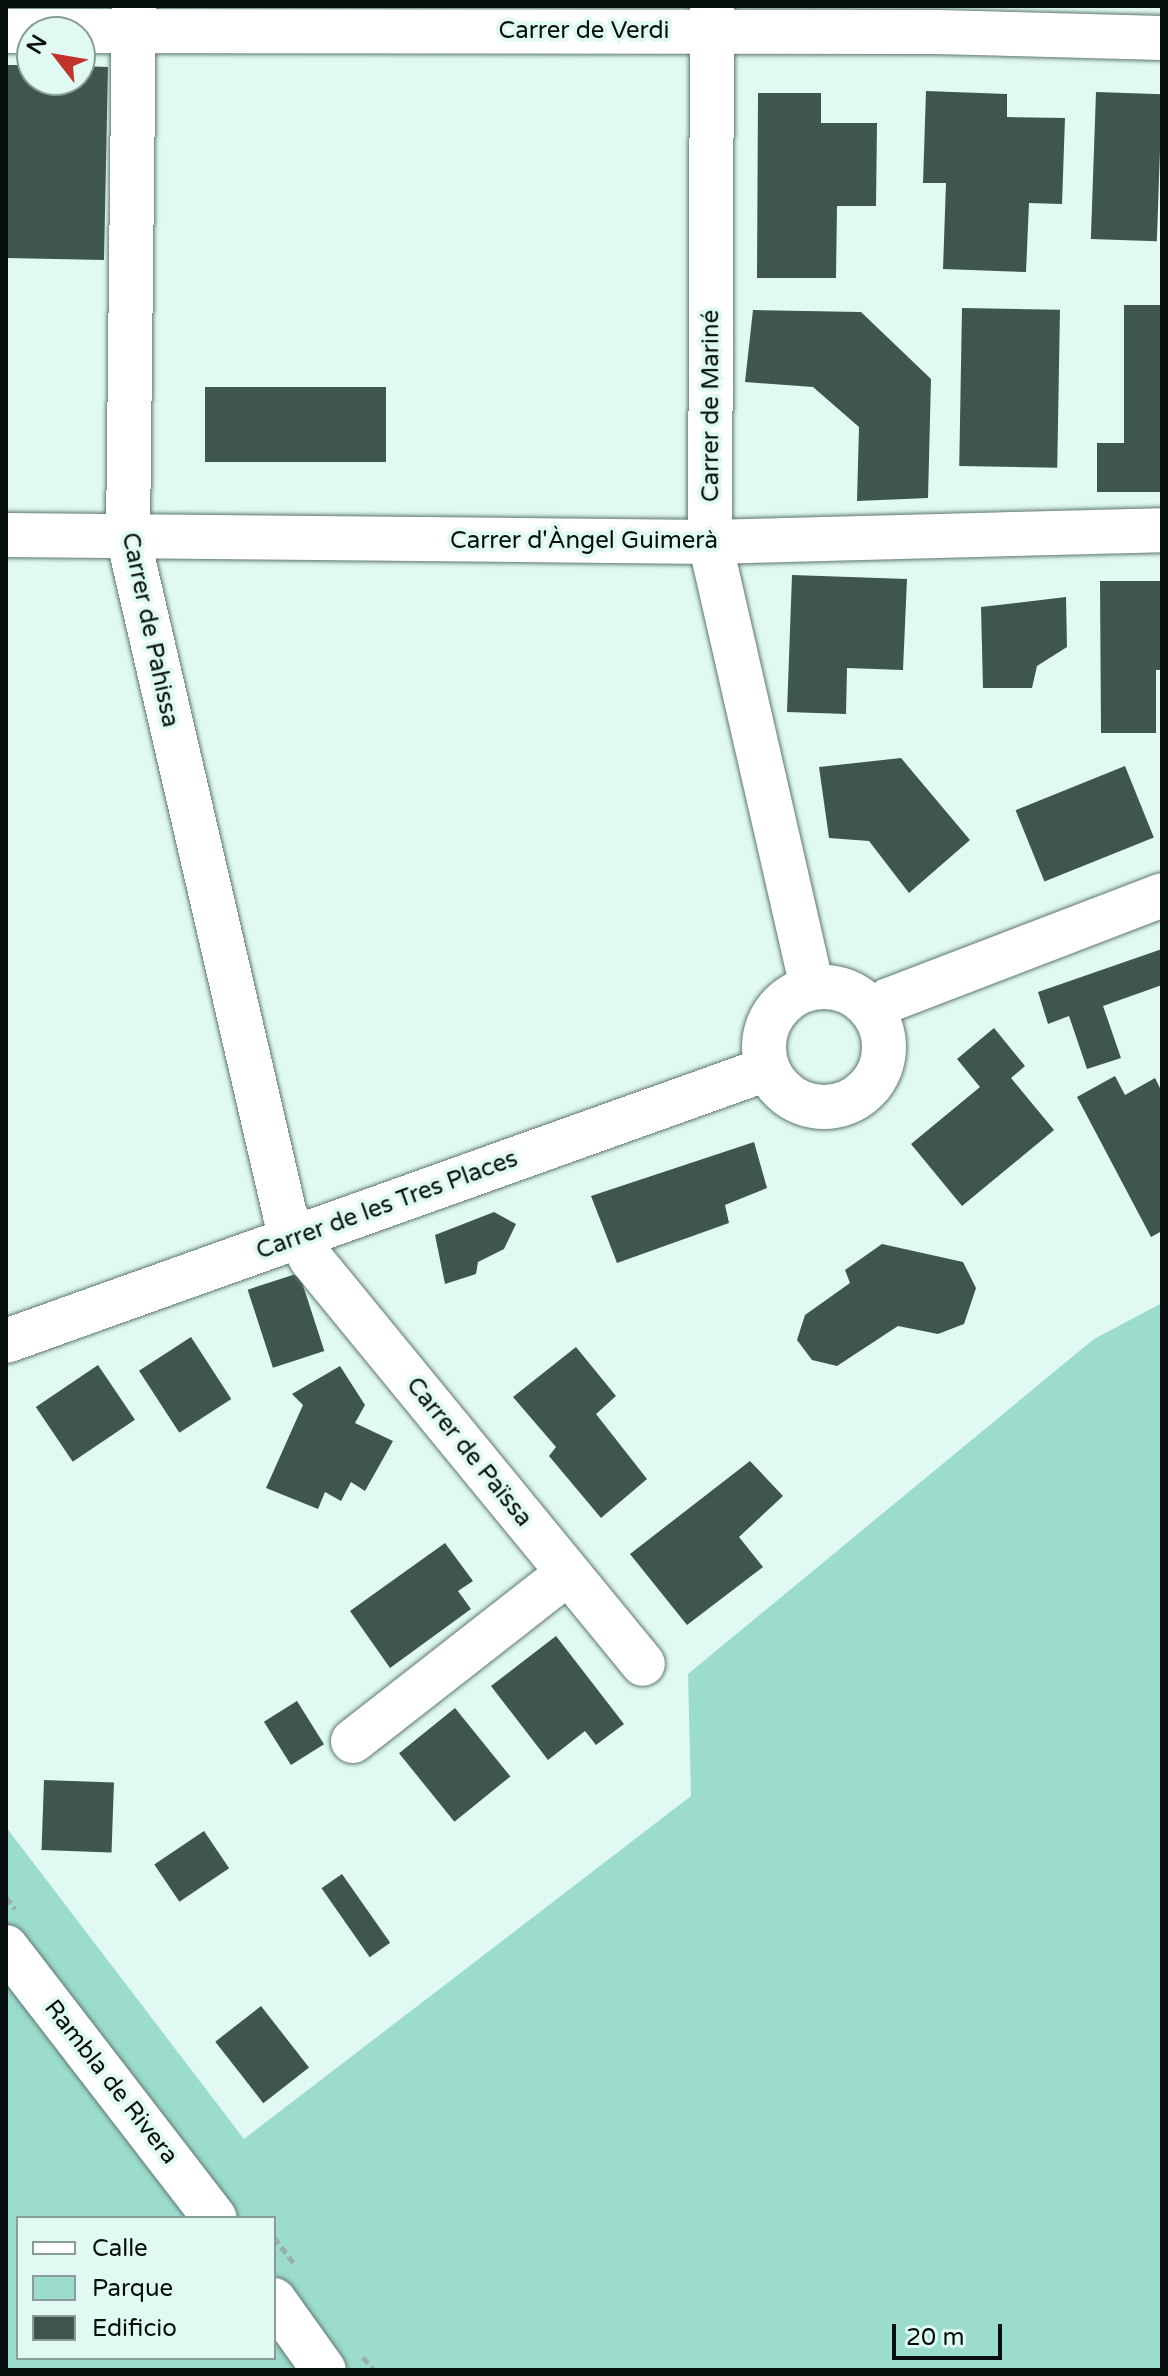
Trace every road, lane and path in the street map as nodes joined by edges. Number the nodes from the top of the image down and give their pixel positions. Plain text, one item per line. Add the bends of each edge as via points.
1 (134, 18) edge
2 (712, 19) edge
3 (6, 31) edge
4 (1162, 38) edge
5 (1162, 530) edge
6 (6, 535) edge
7 (128, 537) junction
8 (710, 542) junction
9 (1162, 895) edge
10 (812, 987) junction
11 (874, 1012) junction
12 (767, 1069) junction
13 (298, 1237) junction
14 (6, 1341) edge
15 (568, 1573) junction
16 (643, 1664) dead end
17 (353, 1741) dead end
18 (6, 1947) edge
19 (213, 2216) edge
20 (276, 2303) edge
21 (324, 2370) edge

1 - 2 street, Carrer de Verdi
1 - 3 street, Carrer de Verdi
1 - 7 street, Carrer de Pahissa
2 - 4 street, Carrer de Verdi
2 - 8 street, Carrer de Mariné
5 - 8 street, Carrer d'Àngel Guimerà
6 - 7 street, Carrer d'Àngel Guimerà
7 - 8 street, Carrer d'Àngel Guimerà
7 - 13 street, Carrer de Pahissa via 281,1200
8 - 10 street, Carrer de Mariné
9 - 11 street via 889,1000
10 - 11 street via 835,987 857,996
10 - 12 street via 792,995 766,1028
11 - 12 street via 884,1035 883,1061 873,1084 853,1101 828,1108 803,1104 781,1091
12 - 13 street, Carrer de les Tres Places
13 - 14 street, Carrer de les Tres Places
13 - 15 street, Carrer de Païssa
15 - 16 street, Carrer de Païssa
15 - 17 street
18 - 19 street, Rambla de Rivera
20 - 21 street

